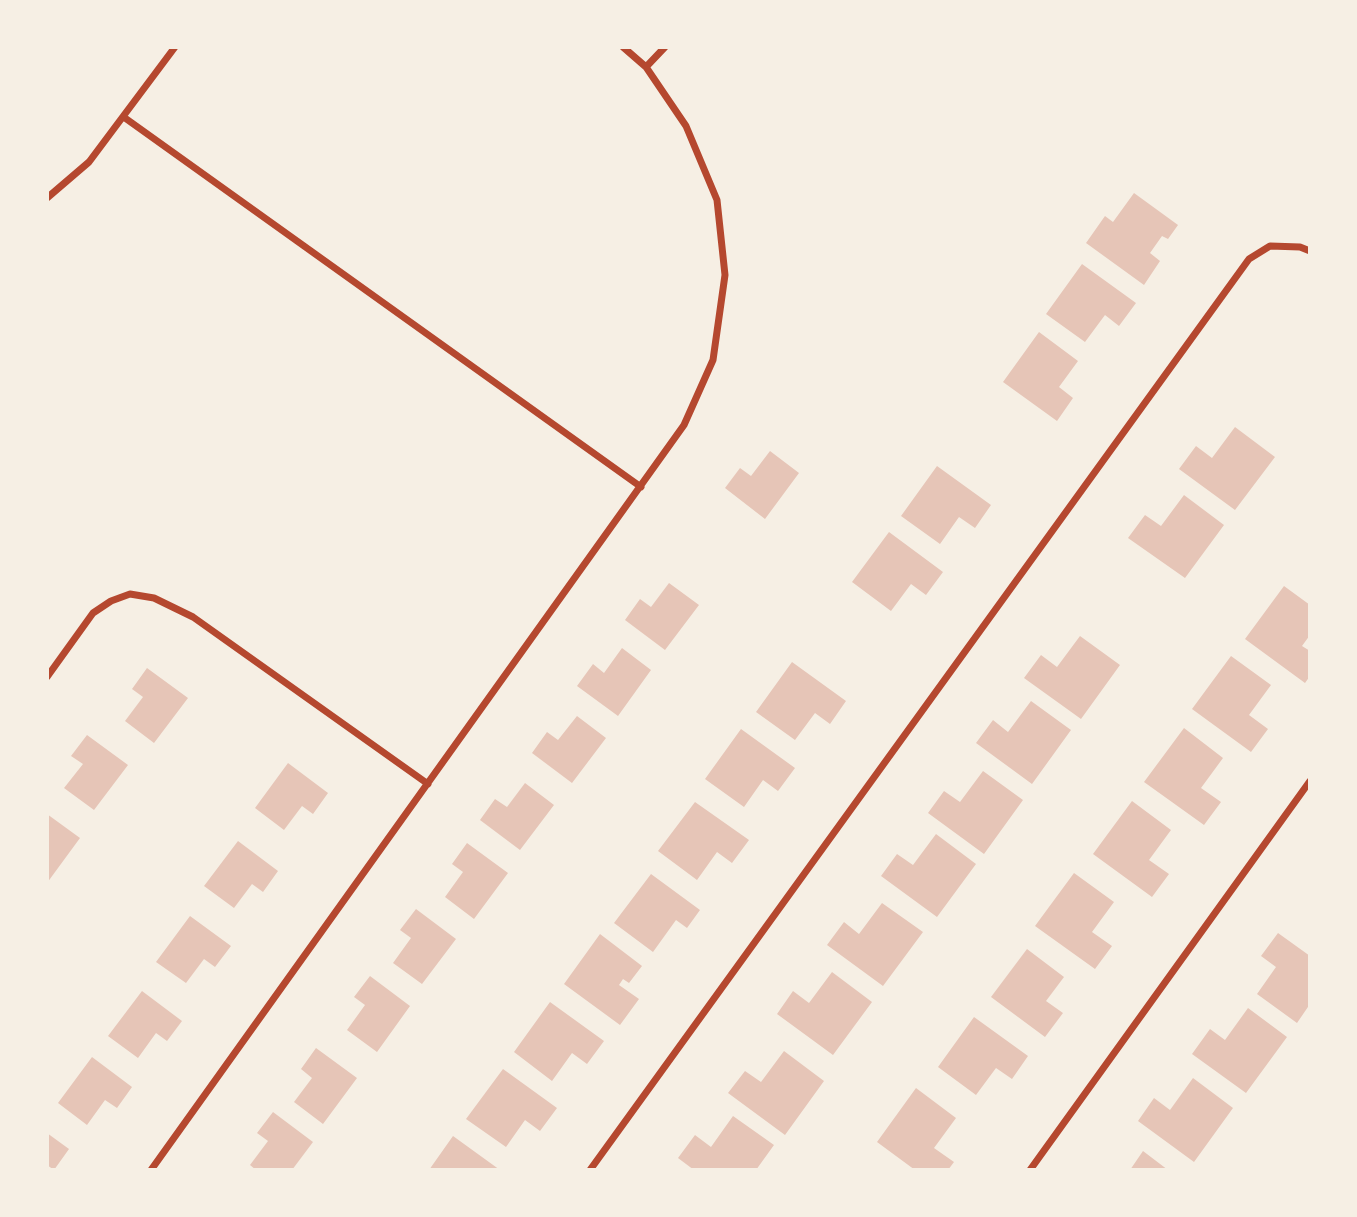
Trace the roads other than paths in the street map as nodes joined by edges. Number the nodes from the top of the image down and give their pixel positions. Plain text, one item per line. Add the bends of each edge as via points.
1 (175, 47) edge
2 (624, 47) edge
3 (665, 47) edge
4 (646, 67) junction
5 (125, 118) junction
6 (47, 198) edge
7 (1310, 251) edge
8 (640, 487) junction
9 (47, 677) edge
10 (1310, 780) edge
11 (428, 784) junction
12 (151, 1170) edge
13 (590, 1170) edge
14 (1030, 1170) edge

1 - 5 street
2 - 4 street
3 - 4 street
4 - 8 street via 686,125 717,200 724,275 713,360 684,425
5 - 6 street via 89,162
5 - 8 street
7 - 13 street via 1270,246 1249,259
8 - 11 street
9 - 11 street via 93,613 130,594 154,598 193,617
10 - 14 street
11 - 12 street

